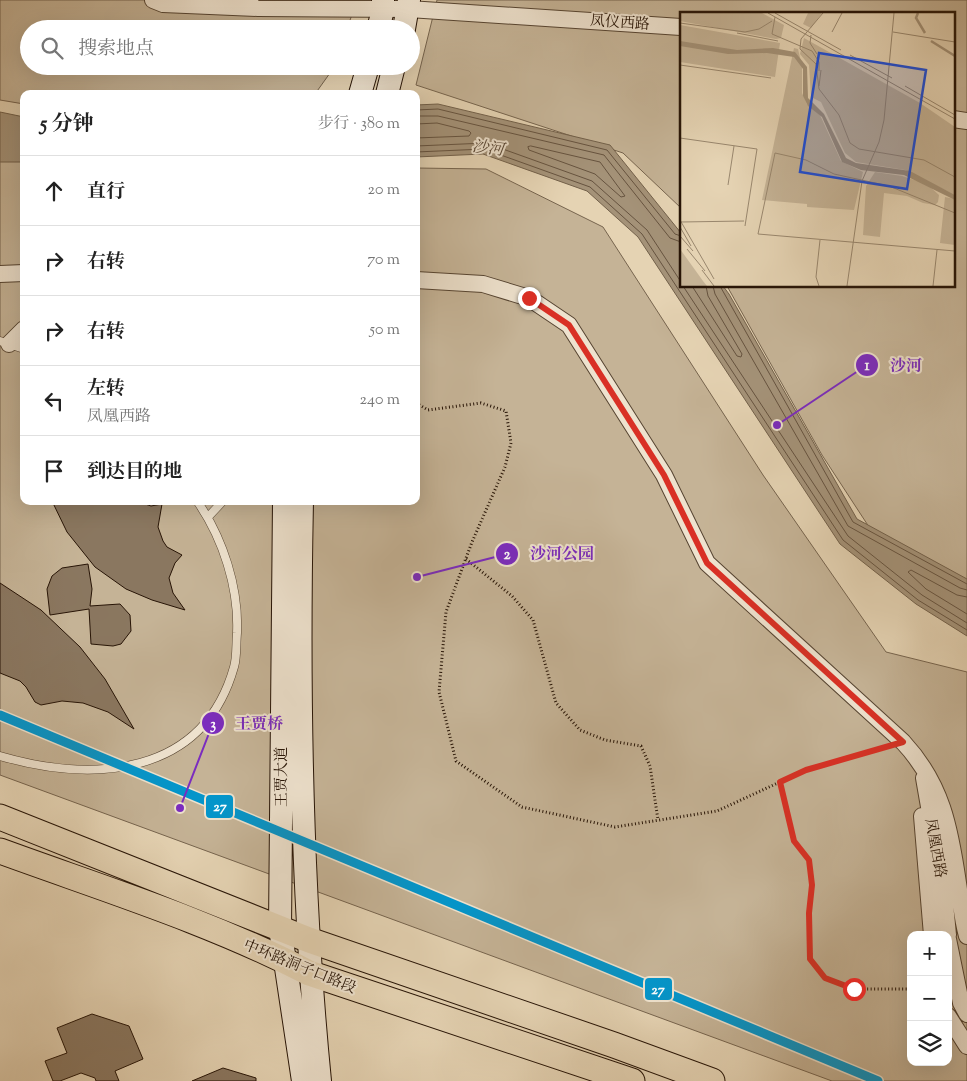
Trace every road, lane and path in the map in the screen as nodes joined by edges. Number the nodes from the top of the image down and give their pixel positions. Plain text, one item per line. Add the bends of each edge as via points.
1 (153, 0) edge
2 (408, 12) edge
3 (382, 13) edge
4 (680, 27) edge
5 (392, 75) edge
6 (388, 90) edge
7 (954, 118) edge
8 (967, 121) edge
9 (20, 273) edge
10 (0, 274) edge
11 (420, 280) edge
12 (20, 334) edge
13 (11, 345) edge
14 (420, 405) edge
15 (200, 505) edge
16 (219, 505) edge
17 (284, 505) edge
18 (302, 505) edge
19 (208, 517) junction
20 (466, 560) junction
21 (903, 742) junction
22 (0, 756) edge
23 (921, 761) junction
24 (780, 782) junction
25 (0, 817) edge
26 (658, 820) junction
27 (0, 851) edge
28 (280, 928) junction
29 (932, 931) edge
30 (948, 931) edge
31 (967, 936) edge
32 (309, 940) junction
33 (952, 959) edge
34 (284, 960) junction
35 (309, 973) junction
36 (907, 989) edge
37 (967, 1014) edge
38 (951, 1021) edge
39 (967, 1046) edge
40 (303, 1081) edge
41 (320, 1081) edge
42 (632, 1081) edge
43 (712, 1081) edge

1 - 3 street, 凤仪西路 via 163,4
2 - 3 street, 凤仪西路
2 - 4 street, 凤仪西路
5 - 6 main road
7 - 8 street
9 - 10 street
11 - 21 street, 凤凰西路 via 483,284 529,298 569,325 664,475 707,563
12 - 13 street
14 - 20 path via 428,410 481,403 506,411 511,443 505,467
15 - 19 lane
16 - 19 lane
17 - 28 main road, 王贾大道
18 - 32 main road, 王贾大道 via 303,770
19 - 22 lane via 227,561 238,614 235,666 210,719 170,752 120,767 73,771 31,765
20 - 26 path via 512,596 533,620 556,703 580,730 605,740 641,746 650,766
20 - 26 path via 446,612 439,692 456,761 522,807 615,827
21 - 23 street, 凤凰西路
21 - 24 path via 806,770
23 - 29 street, 凤凰西路 via 923,845
23 - 30 street, 凤凰西路
23 - 31 street, 凤凰西路 via 939,797 950,834
24 - 26 path via 717,811
24 - 36 path via 794,841 809,860 812,885 810,959 825,978 854,989
25 - 28 main road, 中环路洞子口路段
27 - 34 main road, 中环路洞子口路段 via 187,919
28 - 32 main road, 中环路洞子口路段
28 - 34 main road, 王贾大道
32 - 35 main road, 王贾大道
32 - 43 main road, 中环路洞子口路段 via 614,1044
33 - 37 street via 961,1003
34 - 35 main road, 中环路洞子口路段
34 - 40 main road, 王贾大道
35 - 41 main road, 王贾大道
35 - 42 main road, 中环路洞子口路段
38 - 39 street

